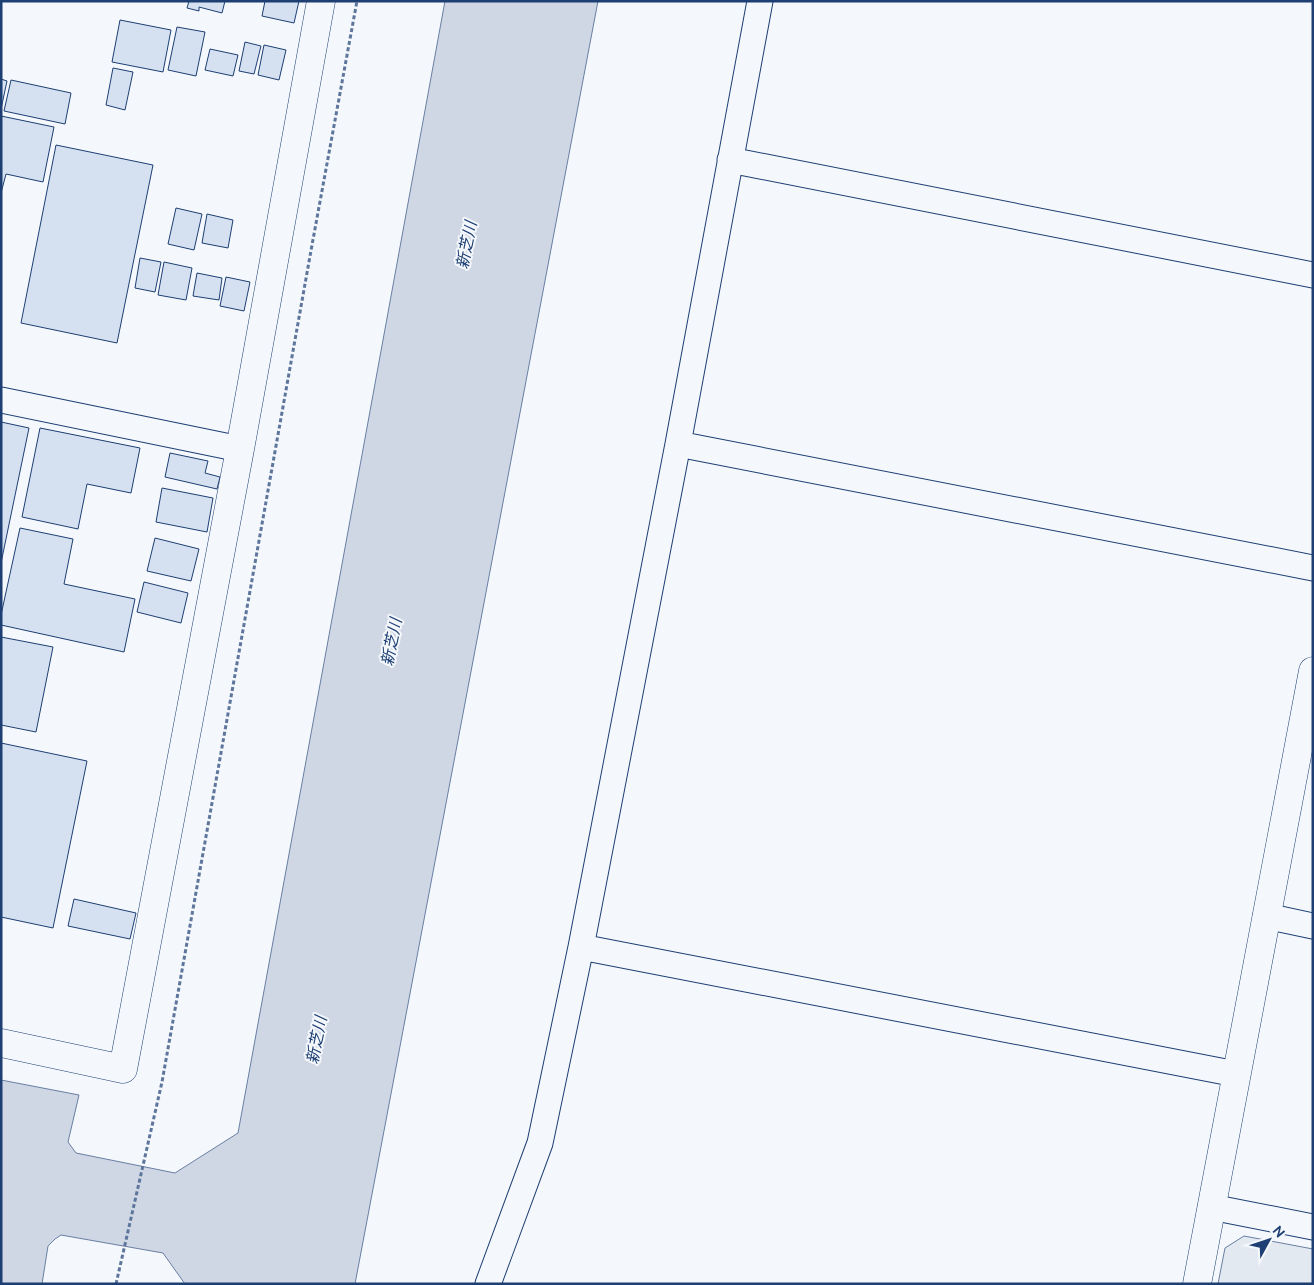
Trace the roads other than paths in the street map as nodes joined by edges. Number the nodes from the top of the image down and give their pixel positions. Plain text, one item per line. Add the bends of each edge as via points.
1 (321, 1) edge
2 (760, 1) edge
3 (730, 160) junction
4 (1313, 275) edge
5 (1, 400) edge
6 (678, 444) junction
7 (240, 449) junction
8 (1313, 568) edge
9 (1313, 670) edge
10 (1266, 916) junction
11 (1313, 926) edge
12 (582, 946) junction
13 (1, 1043) edge
14 (1236, 1074) junction
15 (1211, 1207) junction
16 (1313, 1227) edge
17 (488, 1284) edge
18 (1197, 1284) edge

1 - 7 street
2 - 3 street
3 - 4 street
3 - 6 street
5 - 7 street
6 - 8 street
6 - 12 street
7 - 13 street via 123,1068
9 - 10 street
10 - 11 street
10 - 14 street
12 - 14 street
12 - 17 street via 540,1143
14 - 15 street
15 - 16 street
15 - 18 street

